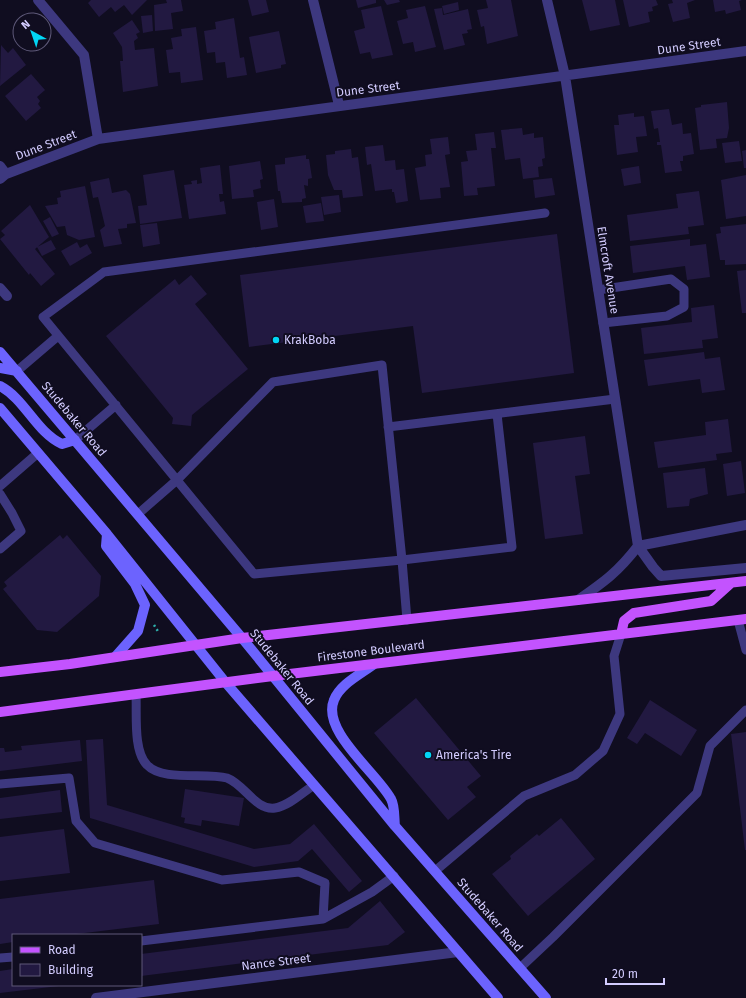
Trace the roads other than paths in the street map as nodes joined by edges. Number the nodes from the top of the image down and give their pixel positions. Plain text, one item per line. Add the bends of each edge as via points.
1 (38, 0) edge
2 (313, 0) edge
3 (547, 0) edge
4 (746, 51) edge
5 (565, 76) junction
6 (339, 105) junction
7 (98, 139) junction
8 (2, 173) edge
9 (545, 212) dead end
10 (0, 288) edge
11 (598, 290) junction
12 (7, 296) dead end
13 (604, 323) junction
14 (58, 336) junction
15 (0, 352) edge
16 (0, 368) edge
17 (17, 371) junction
18 (0, 386) edge
19 (615, 398) junction
20 (116, 405) junction
21 (0, 408) edge
22 (497, 414) junction
23 (388, 427) junction
24 (75, 440) junction
25 (38, 453) junction
26 (177, 480) junction
27 (0, 486) edge
28 (0, 494) edge
29 (138, 514) junction
30 (746, 525) edge
31 (107, 534) junction
32 (638, 546) junction
33 (0, 549) edge
34 (402, 560) junction
35 (746, 568) edge
36 (746, 581) edge
37 (731, 583) junction
38 (578, 600) junction
39 (407, 620) junction
40 (742, 620) edge
41 (621, 634) junction
42 (242, 638) junction
43 (196, 646) junction
44 (746, 650) edge
45 (116, 657) junction
46 (374, 664) junction
47 (0, 672) edge
48 (273, 676) junction
49 (226, 683) junction
50 (136, 695) junction
51 (746, 710) edge
52 (0, 712) edge
53 (0, 784) edge
54 (314, 785) junction
55 (395, 826) junction
56 (435, 871) junction
57 (394, 876) junction
58 (323, 918) junction
59 (142, 941) edge
60 (458, 952) junction
61 (12, 957) edge
62 (0, 958) edge
63 (520, 968) junction
64 (96, 998) edge
65 (498, 998) edge
66 (546, 998) edge

1 - 7 street via 84,55
2 - 6 street
3 - 5 street, Elmcroft Avenue
4 - 5 street, Dune Street
5 - 6 street, Dune Street
5 - 11 street, Elmcroft Avenue
6 - 7 street, Dune Street
7 - 8 street, Dune Street
9 - 14 lane via 104,272 43,317
10 - 12 street
11 - 13 street, Elmcroft Avenue
11 - 13 lane via 671,279 684,289 684,308 667,316
13 - 19 street, Elmcroft Avenue
14 - 17 lane
14 - 20 lane
15 - 17 main road, Studebaker Road
16 - 17 main road
17 - 24 main road, Studebaker Road
18 - 24 main road via 10,391 52,440 62,444
19 - 22 lane
19 - 32 street, Elmcroft Avenue
20 - 24 lane
20 - 26 lane
21 - 25 main road
22 - 23 lane
22 - 34 lane via 512,547
23 - 26 lane via 382,365 273,382
23 - 34 lane
24 - 29 main road, Studebaker Road
25 - 27 lane
25 - 31 main road
26 - 29 lane
26 - 34 lane via 254,574
28 - 33 lane via 21,531
29 - 42 main road, Studebaker Road
30 - 32 street
31 - 43 main road
31 - 45 main road via 106,546 135,584 145,605 138,631
32 - 35 street, Elmcroft Avenue via 661,576
32 - 38 street via 622,567
34 - 39 lane
36 - 37 main road
37 - 38 main road
37 - 41 main road via 711,601 634,613 624,621
38 - 39 main road
39 - 42 main road
40 - 41 main road, Firestone Boulevard
40 - 44 lane
41 - 46 main road, Firestone Boulevard
41 - 56 lane via 614,656 620,714 603,751 575,775 524,796
42 - 43 main road
42 - 48 main road, Studebaker Road
43 - 45 main road
43 - 49 main road
45 - 47 main road
46 - 48 main road, Firestone Boulevard
46 - 55 main road via 343,687 334,700 331,713 337,730 392,800
48 - 49 main road, Firestone Boulevard
48 - 55 main road, Studebaker Road
49 - 50 main road, Firestone Boulevard
49 - 54 main road
50 - 52 main road, Firestone Boulevard
50 - 54 lane via 140,756 148,766 158,772 212,775 228,779 242,787 263,806 275,808
51 - 63 lane via 710,746 698,793
53 - 58 lane via 69,778 76,821 95,843 222,880 299,872 326,883
54 - 57 main road
55 - 56 main road, Studebaker Road
56 - 63 main road, Studebaker Road
57 - 58 lane via 372,892
57 - 60 main road
58 - 59 lane
60 - 64 street, Nance Street
60 - 65 main road
61 - 62 lane
63 - 66 main road, Studebaker Road

